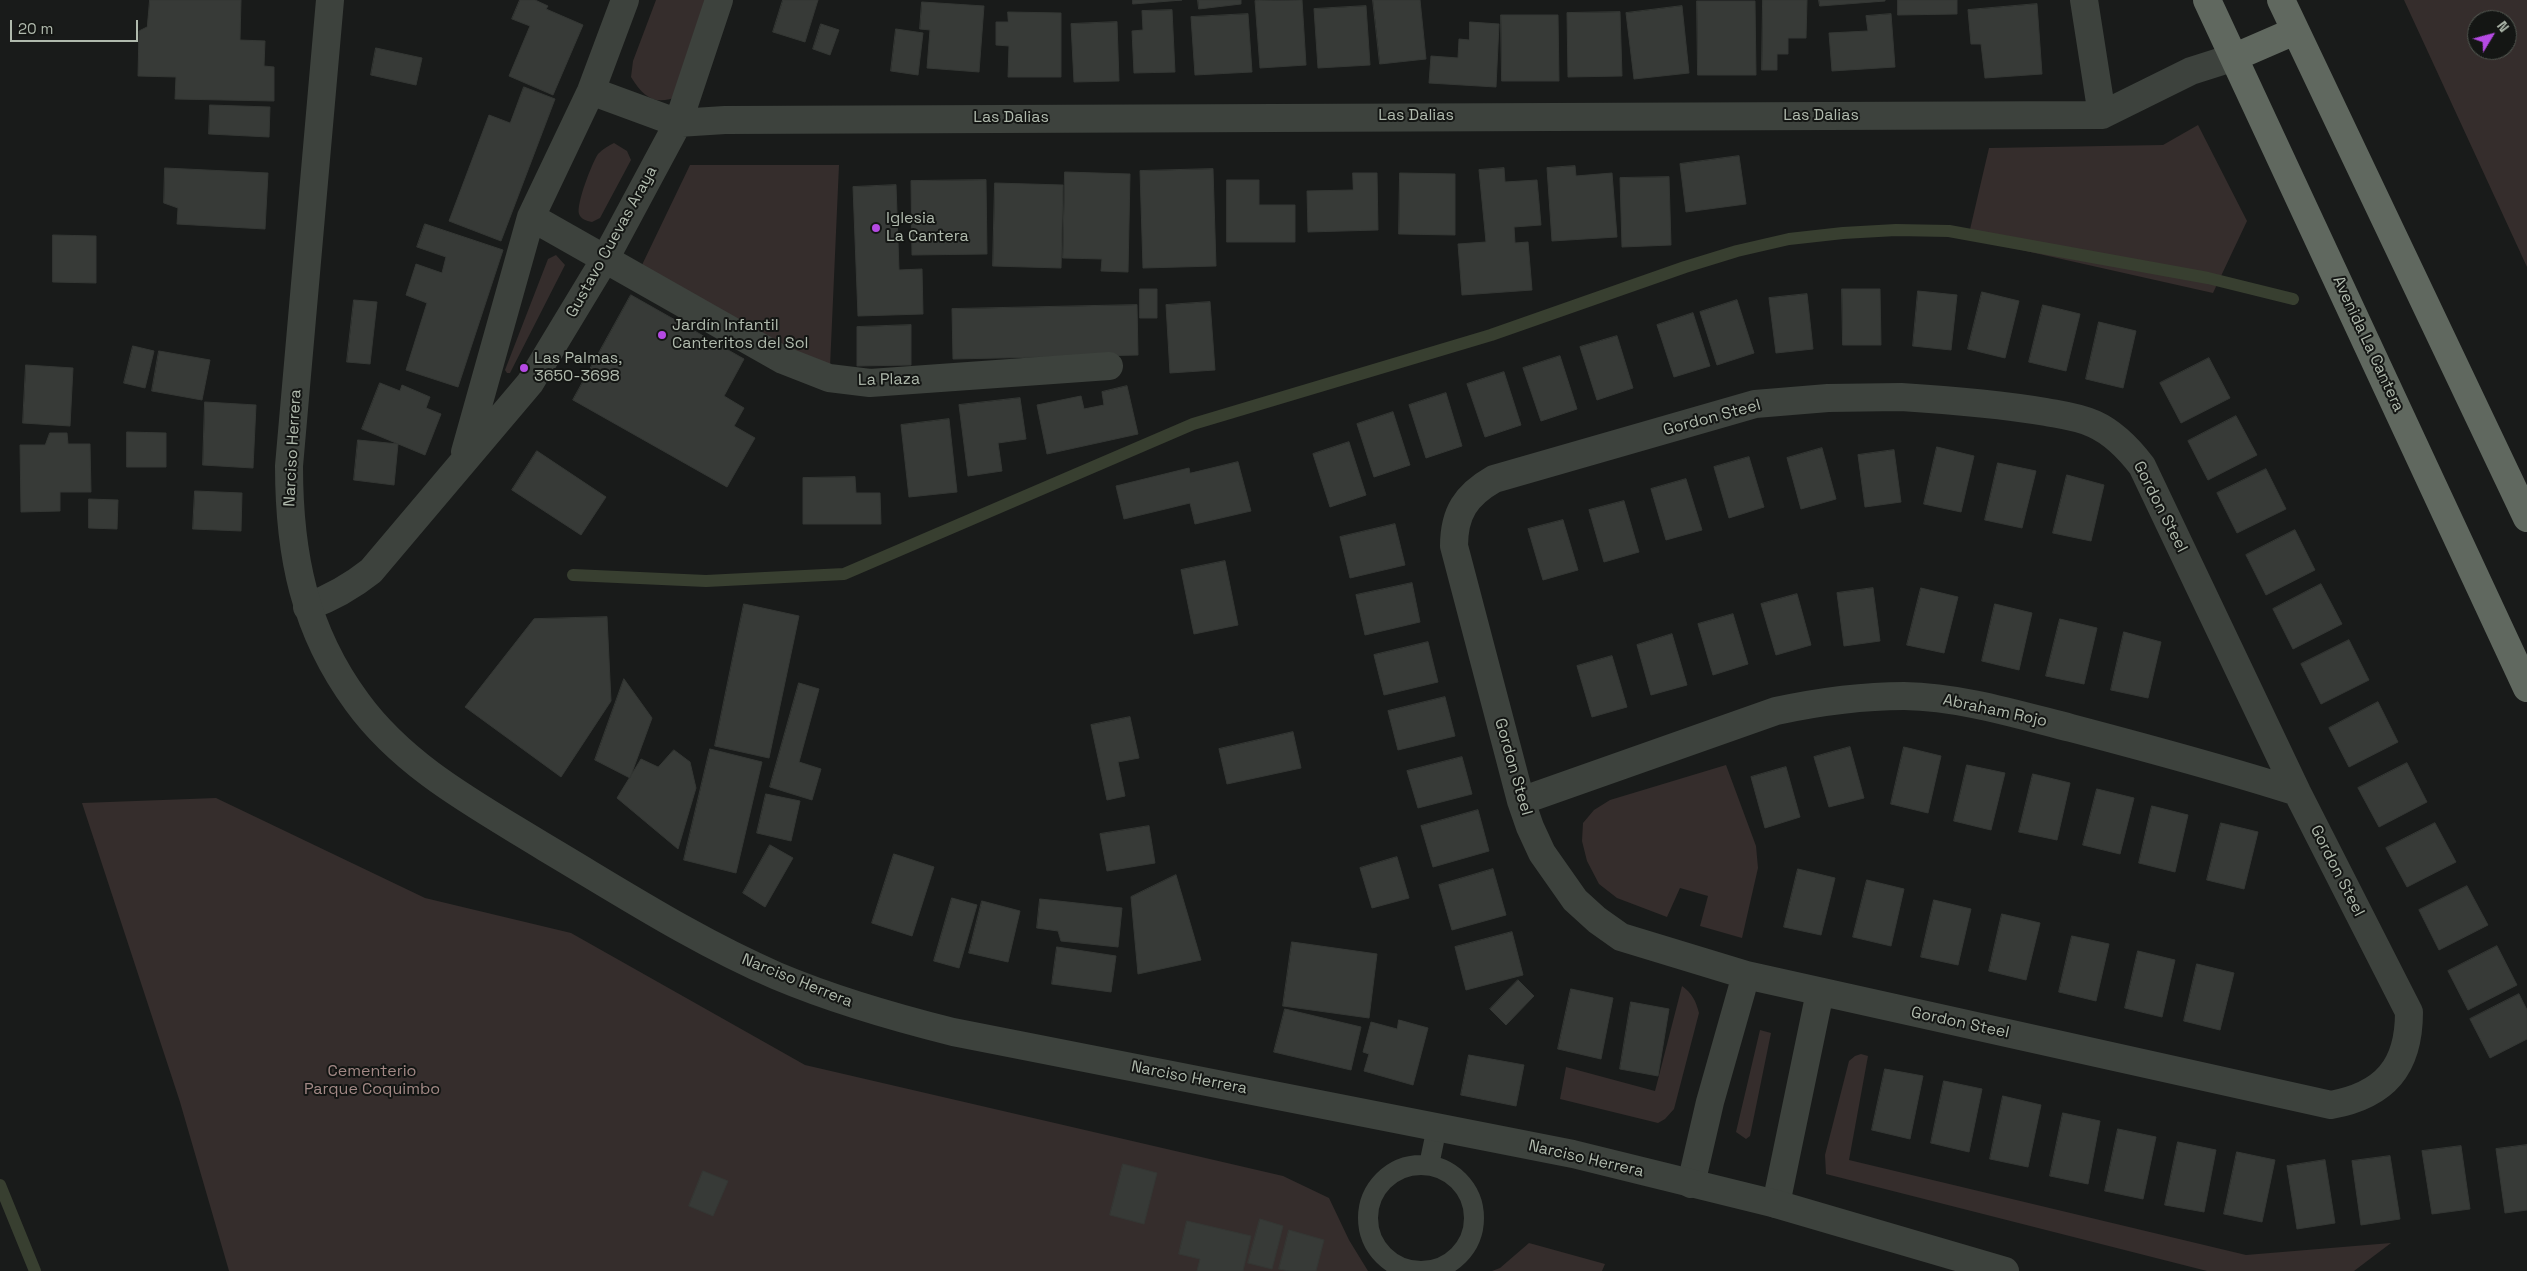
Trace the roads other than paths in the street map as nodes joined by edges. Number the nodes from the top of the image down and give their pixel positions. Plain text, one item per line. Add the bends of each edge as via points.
1 (330, 0) edge
2 (625, 0) edge
3 (719, 0) edge
4 (2084, 0) edge
5 (2207, 0) edge
6 (2281, 0) edge
7 (2295, 31) junction
8 (2235, 57) junction
9 (592, 91) junction
10 (2102, 115) junction
11 (678, 123) junction
12 (531, 217) junction
13 (604, 260) junction
14 (1109, 366) dead end
15 (463, 460) junction
16 (2527, 518) edge
17 (307, 607) junction
18 (2527, 688) edge
19 (2297, 792) junction
20 (1521, 801) junction
21 (1746, 976) junction
22 (1820, 992) junction
23 (1437, 1127) junction
24 (1429, 1165) junction
25 (1691, 1184) junction
26 (1776, 1204) junction
27 (2006, 1271) edge

1 - 17 street, Narciso Herrera via 289,466 289,514
2 - 9 street, Gustavo Cuevas Araya
3 - 11 street, Gustavo Cuevas Araya
4 - 10 street
5 - 8 highway, Avenida La Cantera
6 - 7 highway
7 - 8 highway
7 - 16 highway
8 - 10 street, Las Dalias via 2191,71
8 - 18 highway, Avenida La Cantera
9 - 11 street, Las Dalias
9 - 12 street, Gustavo Cuevas Araya
10 - 11 street, Las Dalias via 1366,116
11 - 13 street, Gustavo Cuevas Araya
12 - 13 street, La Plaza
12 - 15 street, Gustavo Cuevas Araya
13 - 14 street, La Plaza via 783,360 829,378 870,383
13 - 15 street, Gustavo Cuevas Araya via 530,383
15 - 17 street, Gustavo Cuevas Araya via 371,571 331,598
17 - 23 street, Narciso Herrera via 332,664 357,702 387,738 421,769 664,918 777,976 836,999 953,1032
19 - 20 street, Abraham Rojo via 2213,765 1990,707 1904,696 1818,702 1776,711
19 - 20 street, Gordon Steel via 2153,486 2128,448 2094,424 2075,418 2017,407 1901,397 1755,404 1494,479 1478,488 1465,503 1454,531 1454,546
19 - 22 street, Gordon Steel via 2409,1012 2409,1035 2394,1070 2373,1091 2353,1101 2331,1105
20 - 21 street, Gordon Steel via 1552,869 1575,900 1597,920 1620,937
21 - 22 street, Gordon Steel
21 - 25 street via 1710,1102
22 - 26 street
23 - 24 lane
23 - 25 street, Narciso Herrera via 1573,1154
24 - 24 lane via 1409,1166 1389,1174 1375,1189 1369,1209 1369,1229 1378,1249 1393,1263 1412,1270 1433,1270 1452,1261 1466,1246 1474,1226 1473,1206 1464,1186 1449,1172
25 - 26 street, Narciso Herrera
26 - 27 street, Narciso Herrera

